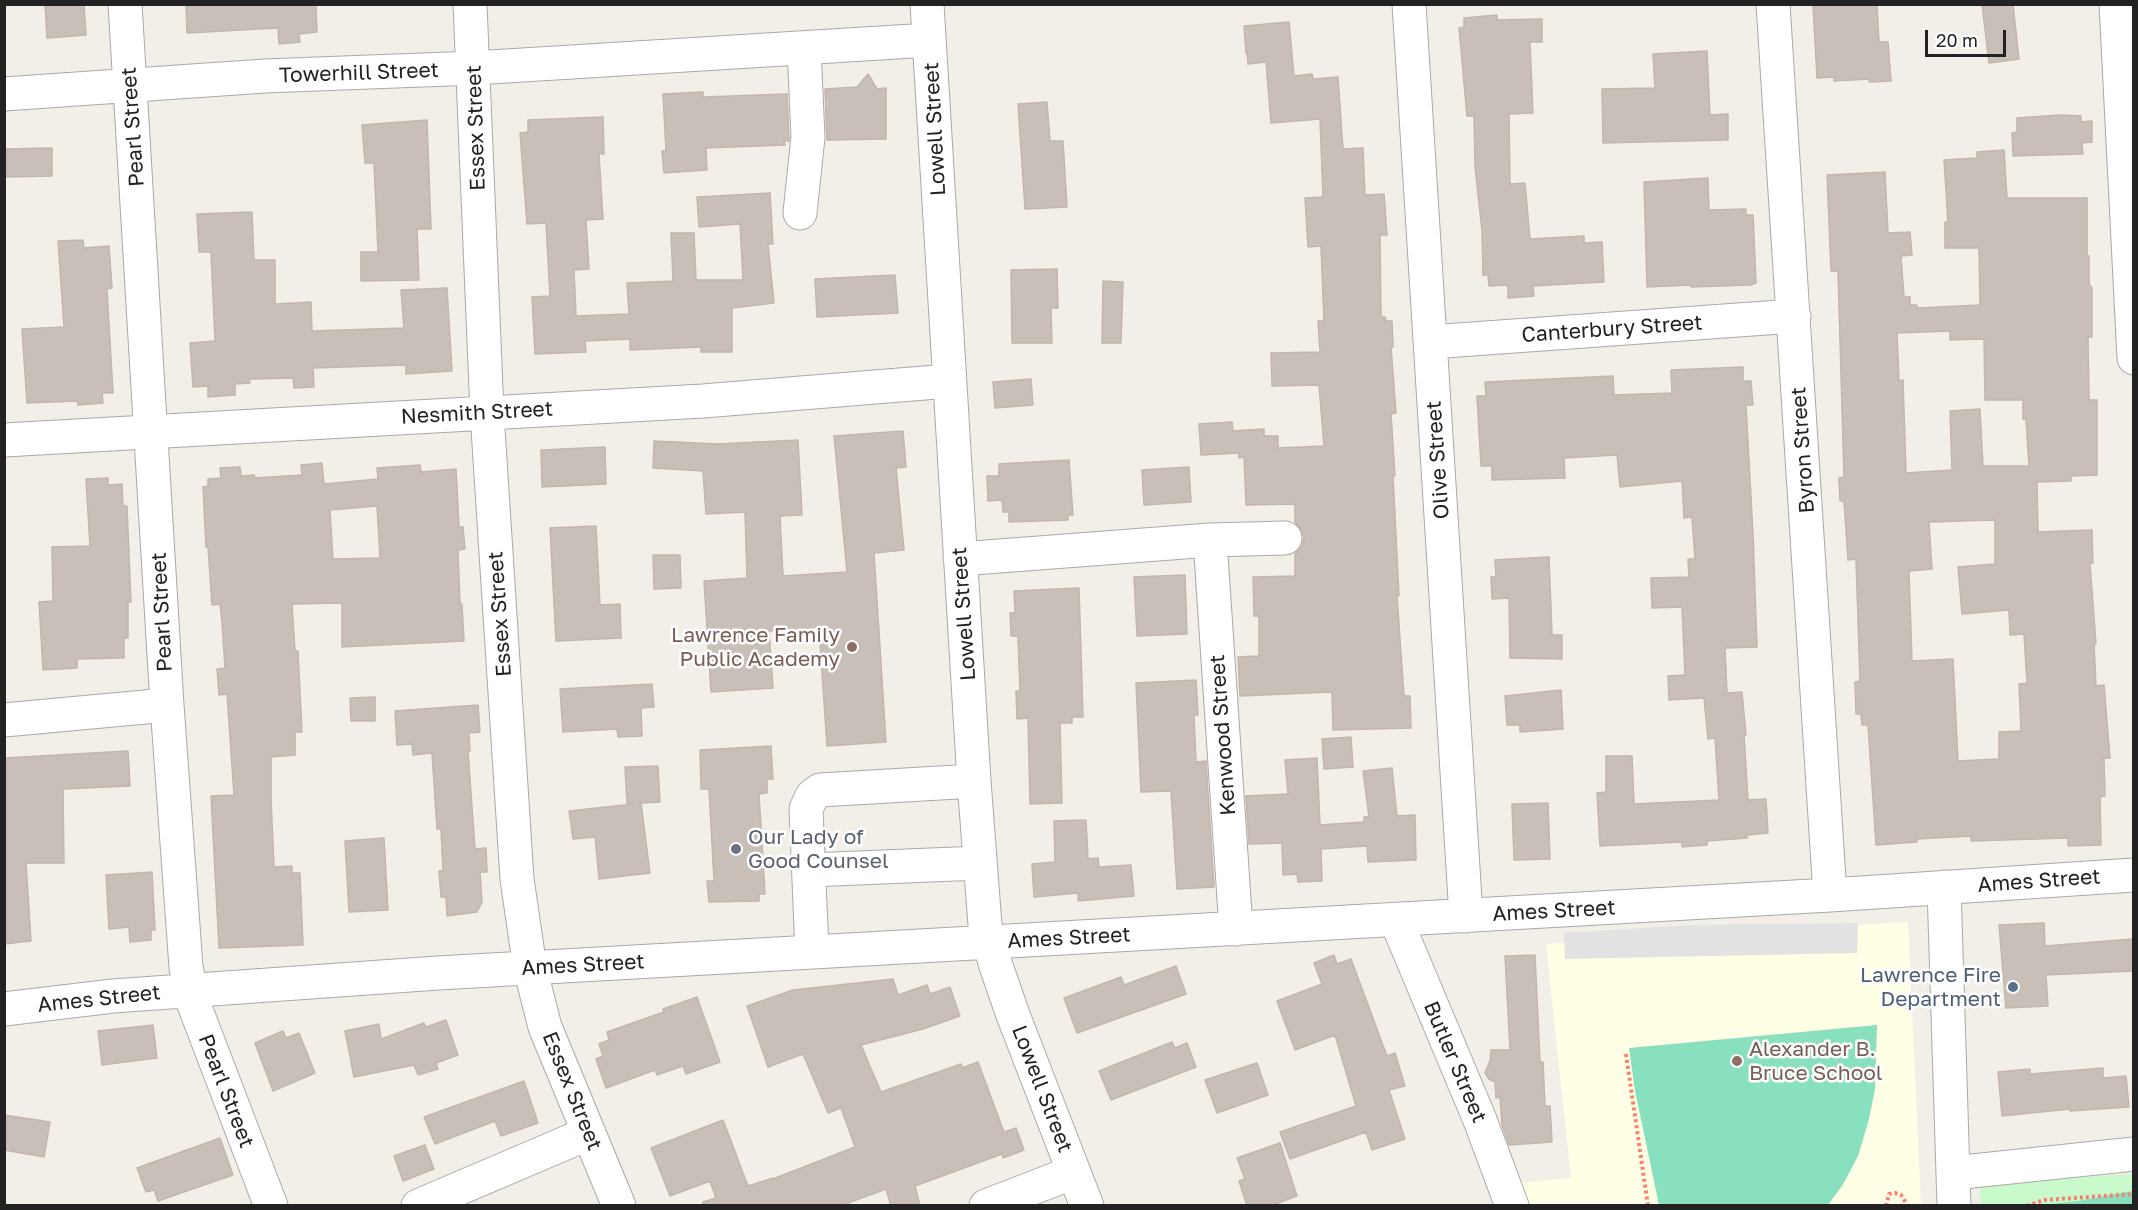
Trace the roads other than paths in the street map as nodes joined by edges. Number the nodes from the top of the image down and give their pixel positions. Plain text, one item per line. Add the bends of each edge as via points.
1 (125, 4) edge
2 (470, 4) edge
3 (927, 4) edge
4 (1409, 4) edge
5 (1773, 4) edge
6 (2116, 4) edge
7 (929, 40) junction
8 (804, 48) junction
9 (474, 68) junction
10 (130, 85) junction
11 (4, 94) edge
12 (800, 213) dead end
13 (2132, 294) edge
14 (1794, 316) junction
15 (1430, 342) junction
16 (2133, 358) edge
17 (949, 381) junction
18 (487, 413) junction
19 (151, 432) junction
20 (4, 440) edge
21 (1285, 538) dead end
22 (1210, 540) junction
23 (960, 559) junction
24 (167, 705) junction
25 (4, 720) edge
26 (974, 781) junction
27 (980, 863) junction
28 (809, 870) junction
29 (2133, 875) edge
30 (1944, 888) junction
31 (1830, 895) junction
32 (1466, 916) junction
33 (1396, 920) junction
34 (1236, 929) junction
35 (990, 943) junction
36 (812, 952) junction
37 (530, 968) junction
38 (190, 991) junction
39 (4, 1009) edge
40 (589, 1133) junction
41 (2133, 1154) edge
42 (1074, 1172) junction
43 (1953, 1173) junction
44 (271, 1206) edge
45 (418, 1206) edge
46 (619, 1206) edge
47 (986, 1206) edge
48 (1087, 1206) edge
49 (1512, 1206) edge
50 (1954, 1206) edge

1 - 10 street, Pearl Street
2 - 9 street, Essex Street
3 - 7 street, Lowell Street
4 - 15 street, Olive Street
5 - 14 street, Byron Street
6 - 13 street
7 - 8 street, Towerhill Street
7 - 17 street, Lowell Street
8 - 9 street, Towerhill Street
8 - 12 street via 808,137
9 - 10 street, Towerhill Street
9 - 18 street, Essex Street
10 - 11 street, Towerhill Street
10 - 19 street, Pearl Street
13 - 16 street
14 - 15 street, Canterbury Street
14 - 31 street, Byron Street
15 - 32 street, Olive Street
17 - 18 street, Nesmith Street
17 - 23 street, Lowell Street
18 - 19 street, Nesmith Street
18 - 37 street, Essex Street via 517,879
19 - 20 street, Nesmith Street
19 - 24 street, Pearl Street
21 - 22 street
22 - 23 street
22 - 34 street, Kenwood Street
23 - 26 street, Lowell Street
24 - 25 street
24 - 38 street, Pearl Street
26 - 27 street, Lowell Street
26 - 28 street via 820,790 806,809
27 - 28 street
27 - 35 street, Lowell Street
28 - 36 street
29 - 30 street, Ames Street
30 - 31 street, Ames Street
30 - 43 street
31 - 32 street, Ames Street
32 - 33 street, Ames Street
33 - 34 street, Ames Street
33 - 49 street, Butler Street
34 - 35 street, Ames Street
35 - 36 street, Ames Street
35 - 42 street, Lowell Street
36 - 37 street, Ames Street
37 - 38 street, Ames Street
37 - 40 street, Essex Street via 545,1027
38 - 39 street, Ames Street
38 - 44 street, Pearl Street
40 - 45 street
40 - 46 street, Essex Street
41 - 43 street
42 - 47 street
42 - 48 street, Lowell Street
43 - 50 street

